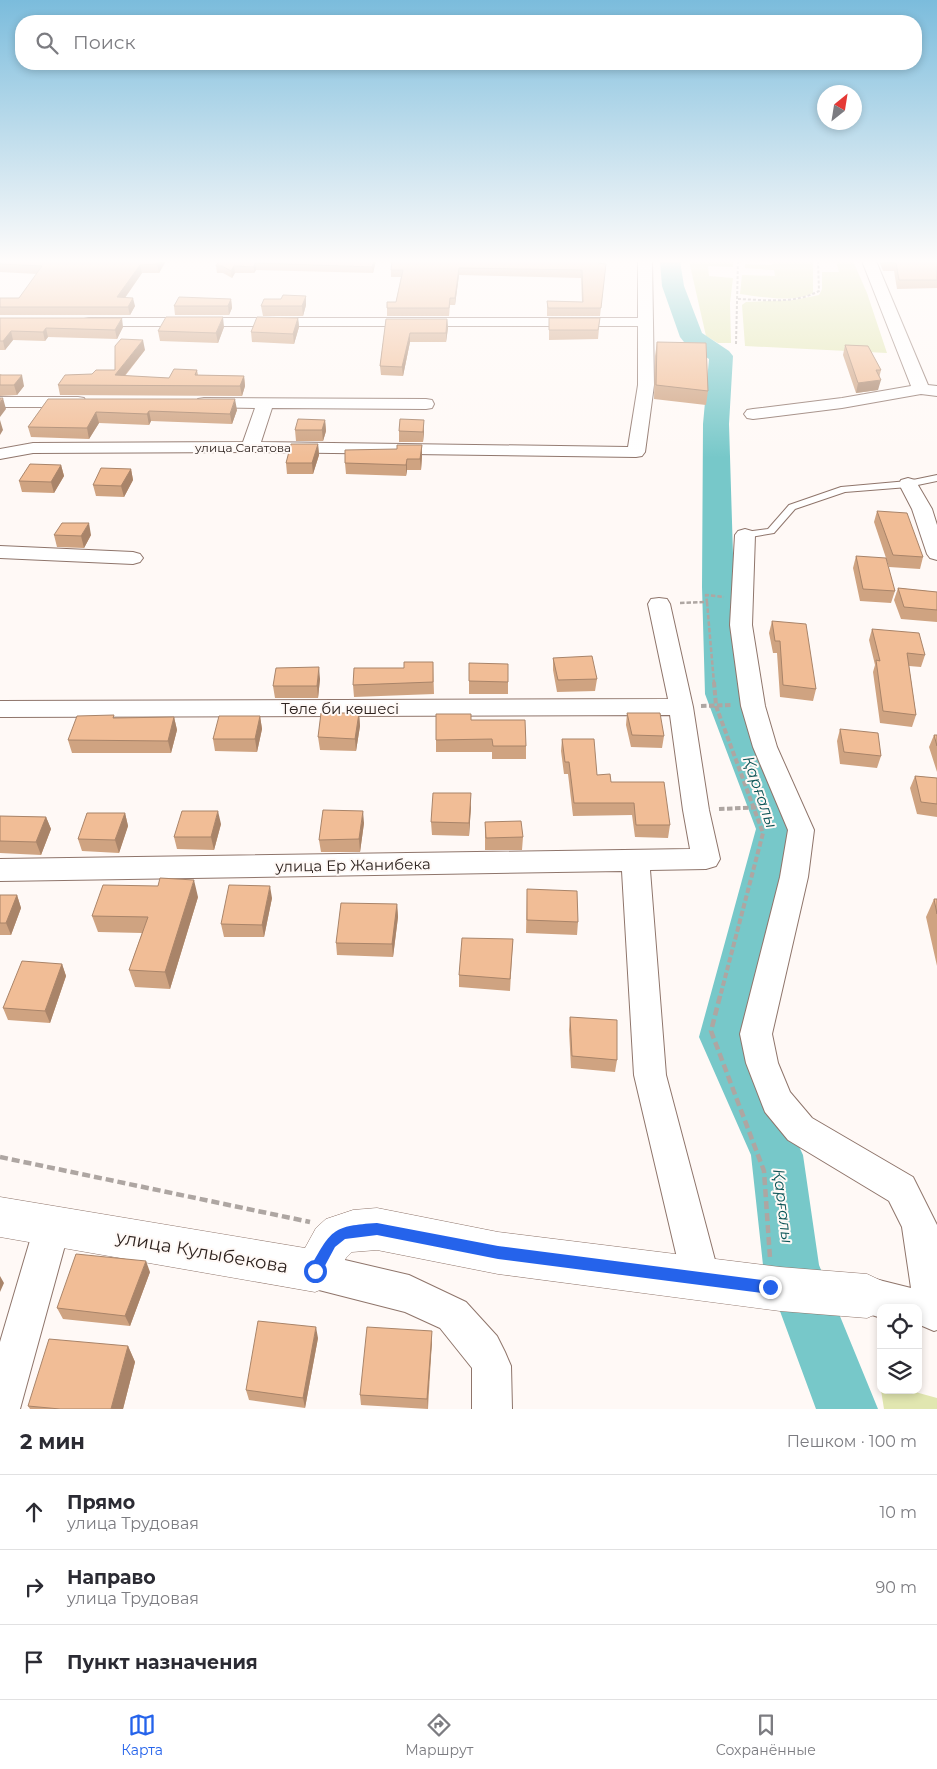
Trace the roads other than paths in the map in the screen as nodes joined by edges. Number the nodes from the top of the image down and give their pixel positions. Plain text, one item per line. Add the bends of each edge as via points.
1 (646, 327) edge
2 (900, 327) edge
3 (929, 390) edge
4 (0, 402) edge
5 (98, 402) edge
6 (187, 403) edge
7 (265, 403) junction
8 (426, 404) dead end
9 (753, 414) dead end
10 (250, 446) junction
11 (0, 454) edge
12 (937, 478) edge
13 (908, 484) junction
14 (745, 535) joint
15 (0, 552) edge
16 (937, 554) edge
17 (133, 558) dead end
18 (660, 604) road end
19 (680, 707) junction
20 (0, 709) edge
21 (635, 860) junction
22 (0, 870) edge
23 (0, 1217) edge
24 (52, 1227) junction
25 (315, 1271) junction
26 (701, 1279) junction
27 (867, 1296) joint
28 (927, 1310) edge
29 (0, 1409) edge
30 (492, 1409) edge

1 - 10 street, улица Сагатова via 646,385 636,452
2 - 3 street
3 - 9 street
4 - 5 street
6 - 7 street
7 - 8 street
7 - 10 street
10 - 11 street, улица Сагатова via 33,448
12 - 13 lane
13 - 14 lane via 844,489 792,508 771,532
13 - 16 street via 922,509
14 - 28 street via 742,625 753,706 765,747 801,830 794,877 756,1034 762,1064 777,1101 800,1129 901,1189 920,1224
15 - 17 street
18 - 19 street
19 - 20 street, Төле би көшесі
19 - 21 street, улица Ер Жанибека via 706,859
21 - 22 street, улица Ер Жанибека
21 - 26 street via 650,1075
23 - 24 street, улица Кулыбекова
24 - 25 street, улица Кулыбекова
24 - 29 street
25 - 26 street via 331,1243 341,1234 377,1229 498,1253
25 - 30 street, улица Кулыбекова via 409,1294 453,1315 483,1350 491,1366
26 - 27 street
27 - 28 street

